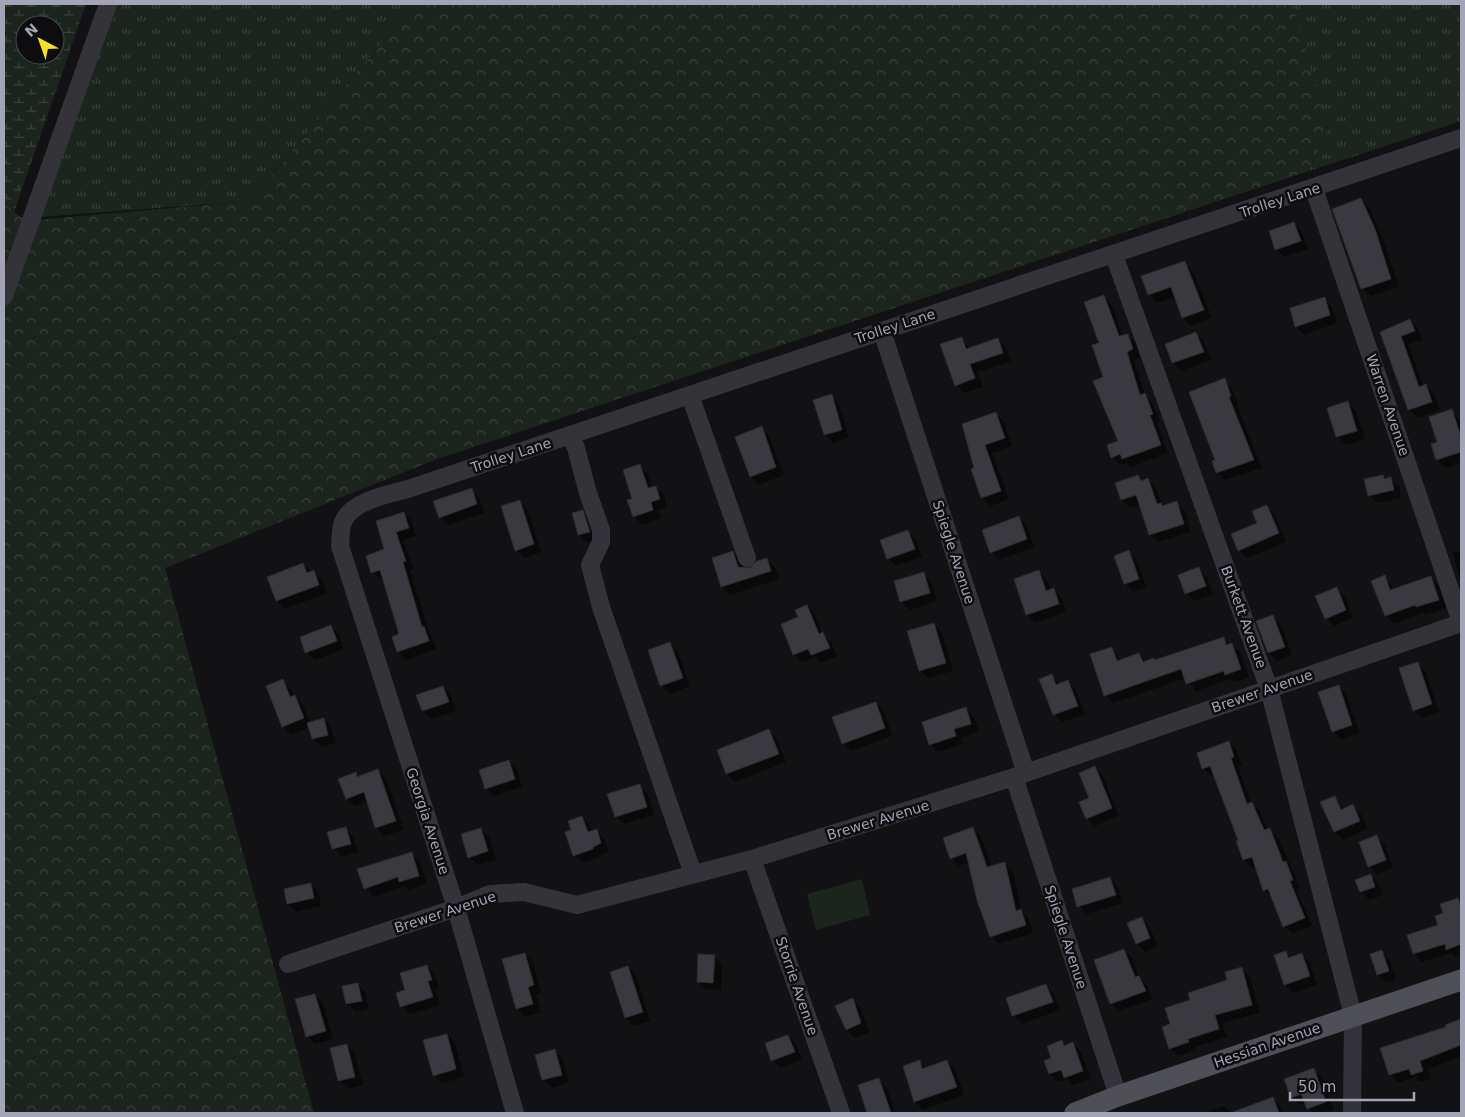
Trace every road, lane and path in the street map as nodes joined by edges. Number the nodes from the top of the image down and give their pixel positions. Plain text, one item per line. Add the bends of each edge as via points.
1 (108, 4) edge
2 (1461, 138) edge
3 (1314, 189) junction
4 (1114, 255) junction
5 (4, 296) edge
6 (882, 331) junction
7 (690, 395) junction
8 (570, 435) junction
9 (342, 530) joint
10 (747, 558) dead end
11 (1461, 622) edge
12 (1270, 689) junction
13 (1020, 775) junction
14 (752, 859) junction
15 (693, 874) junction
16 (456, 908) junction
17 (288, 964) dead end
18 (1461, 980) edge
19 (1352, 1016) junction
20 (1118, 1096) junction
21 (1096, 1110) edge
22 (515, 1113) edge
23 (841, 1113) edge
24 (1075, 1113) edge
25 (1352, 1113) edge

1 - 5 street
2 - 3 street, Trolley Lane
3 - 4 street, Trolley Lane
3 - 11 street, Warren Avenue
4 - 6 street, Trolley Lane
4 - 12 street, Burkett Avenue
6 - 7 street, Trolley Lane
6 - 13 street, Spiegle Avenue
7 - 8 street, Trolley Lane
7 - 10 street
8 - 9 street, Trolley Lane via 370,500 350,512
8 - 15 street via 601,530 601,542 590,565 599,598
9 - 16 street, Georgia Avenue via 340,546
11 - 12 street, Brewer Avenue
12 - 13 street, Brewer Avenue
12 - 19 street, Burkett Avenue
13 - 14 street, Brewer Avenue
13 - 20 street, Spiegle Avenue
14 - 15 street, Brewer Avenue
14 - 23 street, Storrie Avenue
15 - 16 street, Brewer Avenue via 577,905 524,892 490,894
16 - 17 street, Brewer Avenue
16 - 22 street, Georgia Avenue
18 - 19 main road, Hessian Avenue
19 - 20 main road, Hessian Avenue
19 - 25 street, Burkett Avenue
20 - 21 main road, Hessian Avenue
21 - 24 main road, Hessian Avenue

